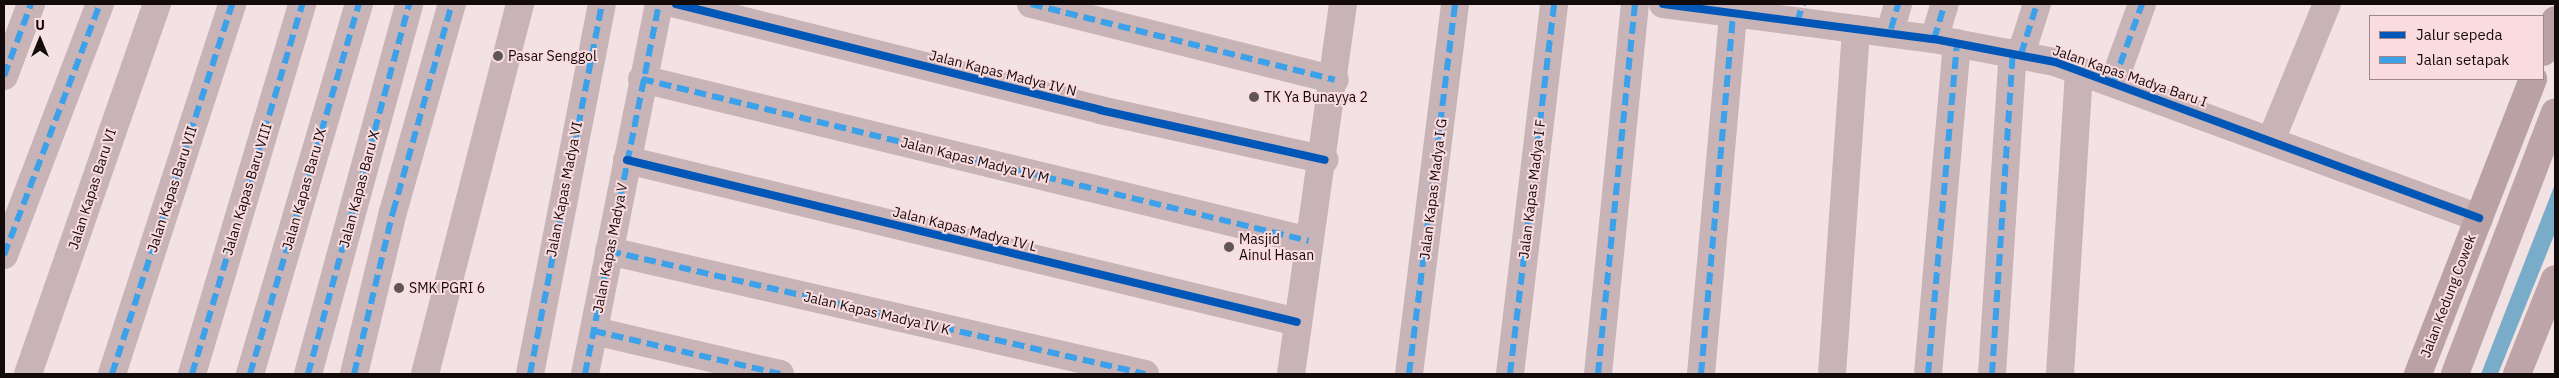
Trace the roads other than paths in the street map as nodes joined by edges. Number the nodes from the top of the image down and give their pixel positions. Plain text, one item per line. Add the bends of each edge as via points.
1 (31, 4) edge
2 (100, 4) edge
3 (157, 4) edge
4 (232, 4) edge
5 (302, 4) edge
6 (358, 4) edge
7 (409, 4) edge
8 (452, 4) edge
9 (520, 4) edge
10 (602, 4) edge
11 (659, 4) edge
12 (676, 4) edge
13 (1031, 4) edge
14 (1343, 4) edge
15 (1455, 4) edge
16 (1554, 4) edge
17 (1635, 4) edge
18 (1898, 4) edge
19 (1945, 4) edge
20 (2037, 4) edge
21 (2142, 4) edge
22 (2327, 4) edge
23 (1680, 5) edge
24 (1800, 13) edge
25 (1733, 14) junction
26 (2555, 20) edge
27 (1856, 32) junction
28 (1890, 32) junction
29 (1946, 41) junction
30 (2544, 49) edge
31 (2017, 54) junction
32 (2079, 71) junction
33 (4, 76) edge
34 (642, 79) junction
35 (1335, 80) junction
36 (2533, 80) edge
37 (2114, 81) junction
38 (2555, 112) edge
39 (2267, 139) junction
40 (626, 160) junction
41 (1325, 160) junction
42 (2479, 218) junction
43 (1309, 242) junction
44 (609, 251) junction
45 (4, 254) edge
46 (2555, 279) edge
47 (2555, 307) edge
48 (1297, 322) junction
49 (594, 331) junction
50 (28, 374) edge
51 (112, 374) edge
52 (192, 374) edge
53 (250, 374) edge
54 (308, 374) edge
55 (354, 374) edge
56 (425, 374) edge
57 (530, 374) edge
58 (585, 374) edge
59 (780, 374) edge
60 (1145, 374) edge
61 (1291, 374) edge
62 (1409, 374) edge
63 (1510, 374) edge
64 (1598, 374) edge
65 (1702, 374) edge
66 (1832, 374) edge
67 (1928, 374) edge
68 (1992, 374) edge
69 (2060, 374) edge
70 (2418, 374) edge
71 (2455, 374) edge
72 (2517, 374) edge
73 (2530, 374) edge

1 - 33 street
2 - 45 street
3 - 50 street, Jalan Kapas Baru VI
4 - 51 street, Jalan Kapas Baru VII
5 - 52 street, Jalan Kapas Baru VIII
6 - 53 street, Jalan Kapas Baru IX
7 - 54 street, Jalan Kapas Baru X
8 - 55 street via 393,212
9 - 56 street
10 - 57 street, Jalan Kapas Madya VI
11 - 34 street, Jalan Kapas Madya V
12 - 41 street, Jalan Kapas Madya IV N via 1100,110
13 - 35 street
14 - 35 street
15 - 62 street, Jalan Kapas Madya I G
16 - 63 street, Jalan Kapas Madya I F
17 - 64 street
18 - 28 street
19 - 29 street
20 - 31 street
21 - 37 street
22 - 39 street via 2274,133
23 - 25 street, Jalan Kapas Madya Baru I
24 - 25 street, Jalan Kapas Madya Baru I
24 - 27 street, Jalan Kapas Madya Baru I
25 - 65 street
26 - 30 main road
27 - 28 street, Jalan Kapas Madya Baru I
27 - 66 street
28 - 29 street, Jalan Kapas Madya Baru I
29 - 31 street, Jalan Kapas Madya Baru I
29 - 67 street
31 - 32 street, Jalan Kapas Madya Baru I
31 - 68 street
32 - 37 street, Jalan Kapas Madya Baru I
32 - 69 street
34 - 40 street, Jalan Kapas Madya V
34 - 43 street, Jalan Kapas Madya IV M
35 - 41 street
36 - 42 main road, Jalan Kedung Cowek
37 - 39 street, Jalan Kapas Madya Baru I
38 - 71 highway
39 - 42 street, Jalan Kapas Madya Baru I
40 - 44 street, Jalan Kapas Madya V
40 - 48 street, Jalan Kapas Madya IV L
41 - 43 street
42 - 70 main road, Jalan Kedung Cowek
43 - 48 street
44 - 49 street, Jalan Kapas Madya V
44 - 60 street, Jalan Kapas Madya IV K
46 - 72 highway
47 - 73 highway
48 - 61 street
49 - 58 street, Jalan Kapas Madya V
49 - 59 street

